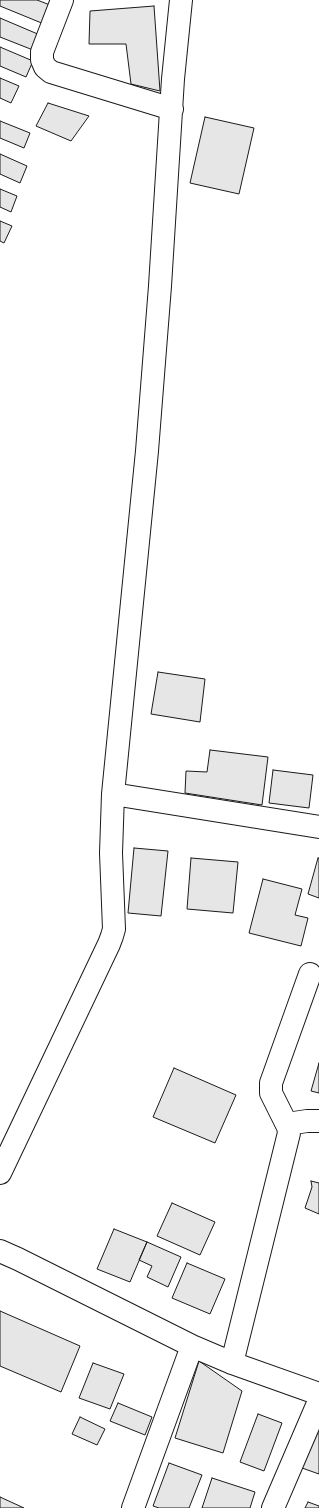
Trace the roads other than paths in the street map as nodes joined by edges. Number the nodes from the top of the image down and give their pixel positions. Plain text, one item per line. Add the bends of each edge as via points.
1 (62, 0) edge
2 (181, 0) edge
3 (172, 109) junction
4 (113, 794) junction
5 (319, 828) edge
6 (310, 974) dead end
7 (319, 1121) edge
8 (287, 1124) junction
9 (0, 1173) edge
10 (0, 1251) edge
11 (192, 1346) junction
12 (232, 1363) junction
13 (319, 1394) edge
14 (319, 1401) edge
15 (133, 1508) edge
16 (273, 1508) edge

1 - 3 street via 42,52 45,67 51,72
2 - 3 street
3 - 4 street via 147,451
4 - 5 street
4 - 9 street via 112,936
6 - 8 street via 271,1083 271,1093
7 - 8 street
8 - 12 street via 289,1133
10 - 11 street
11 - 12 street
11 - 15 street
12 - 13 street
14 - 16 street

